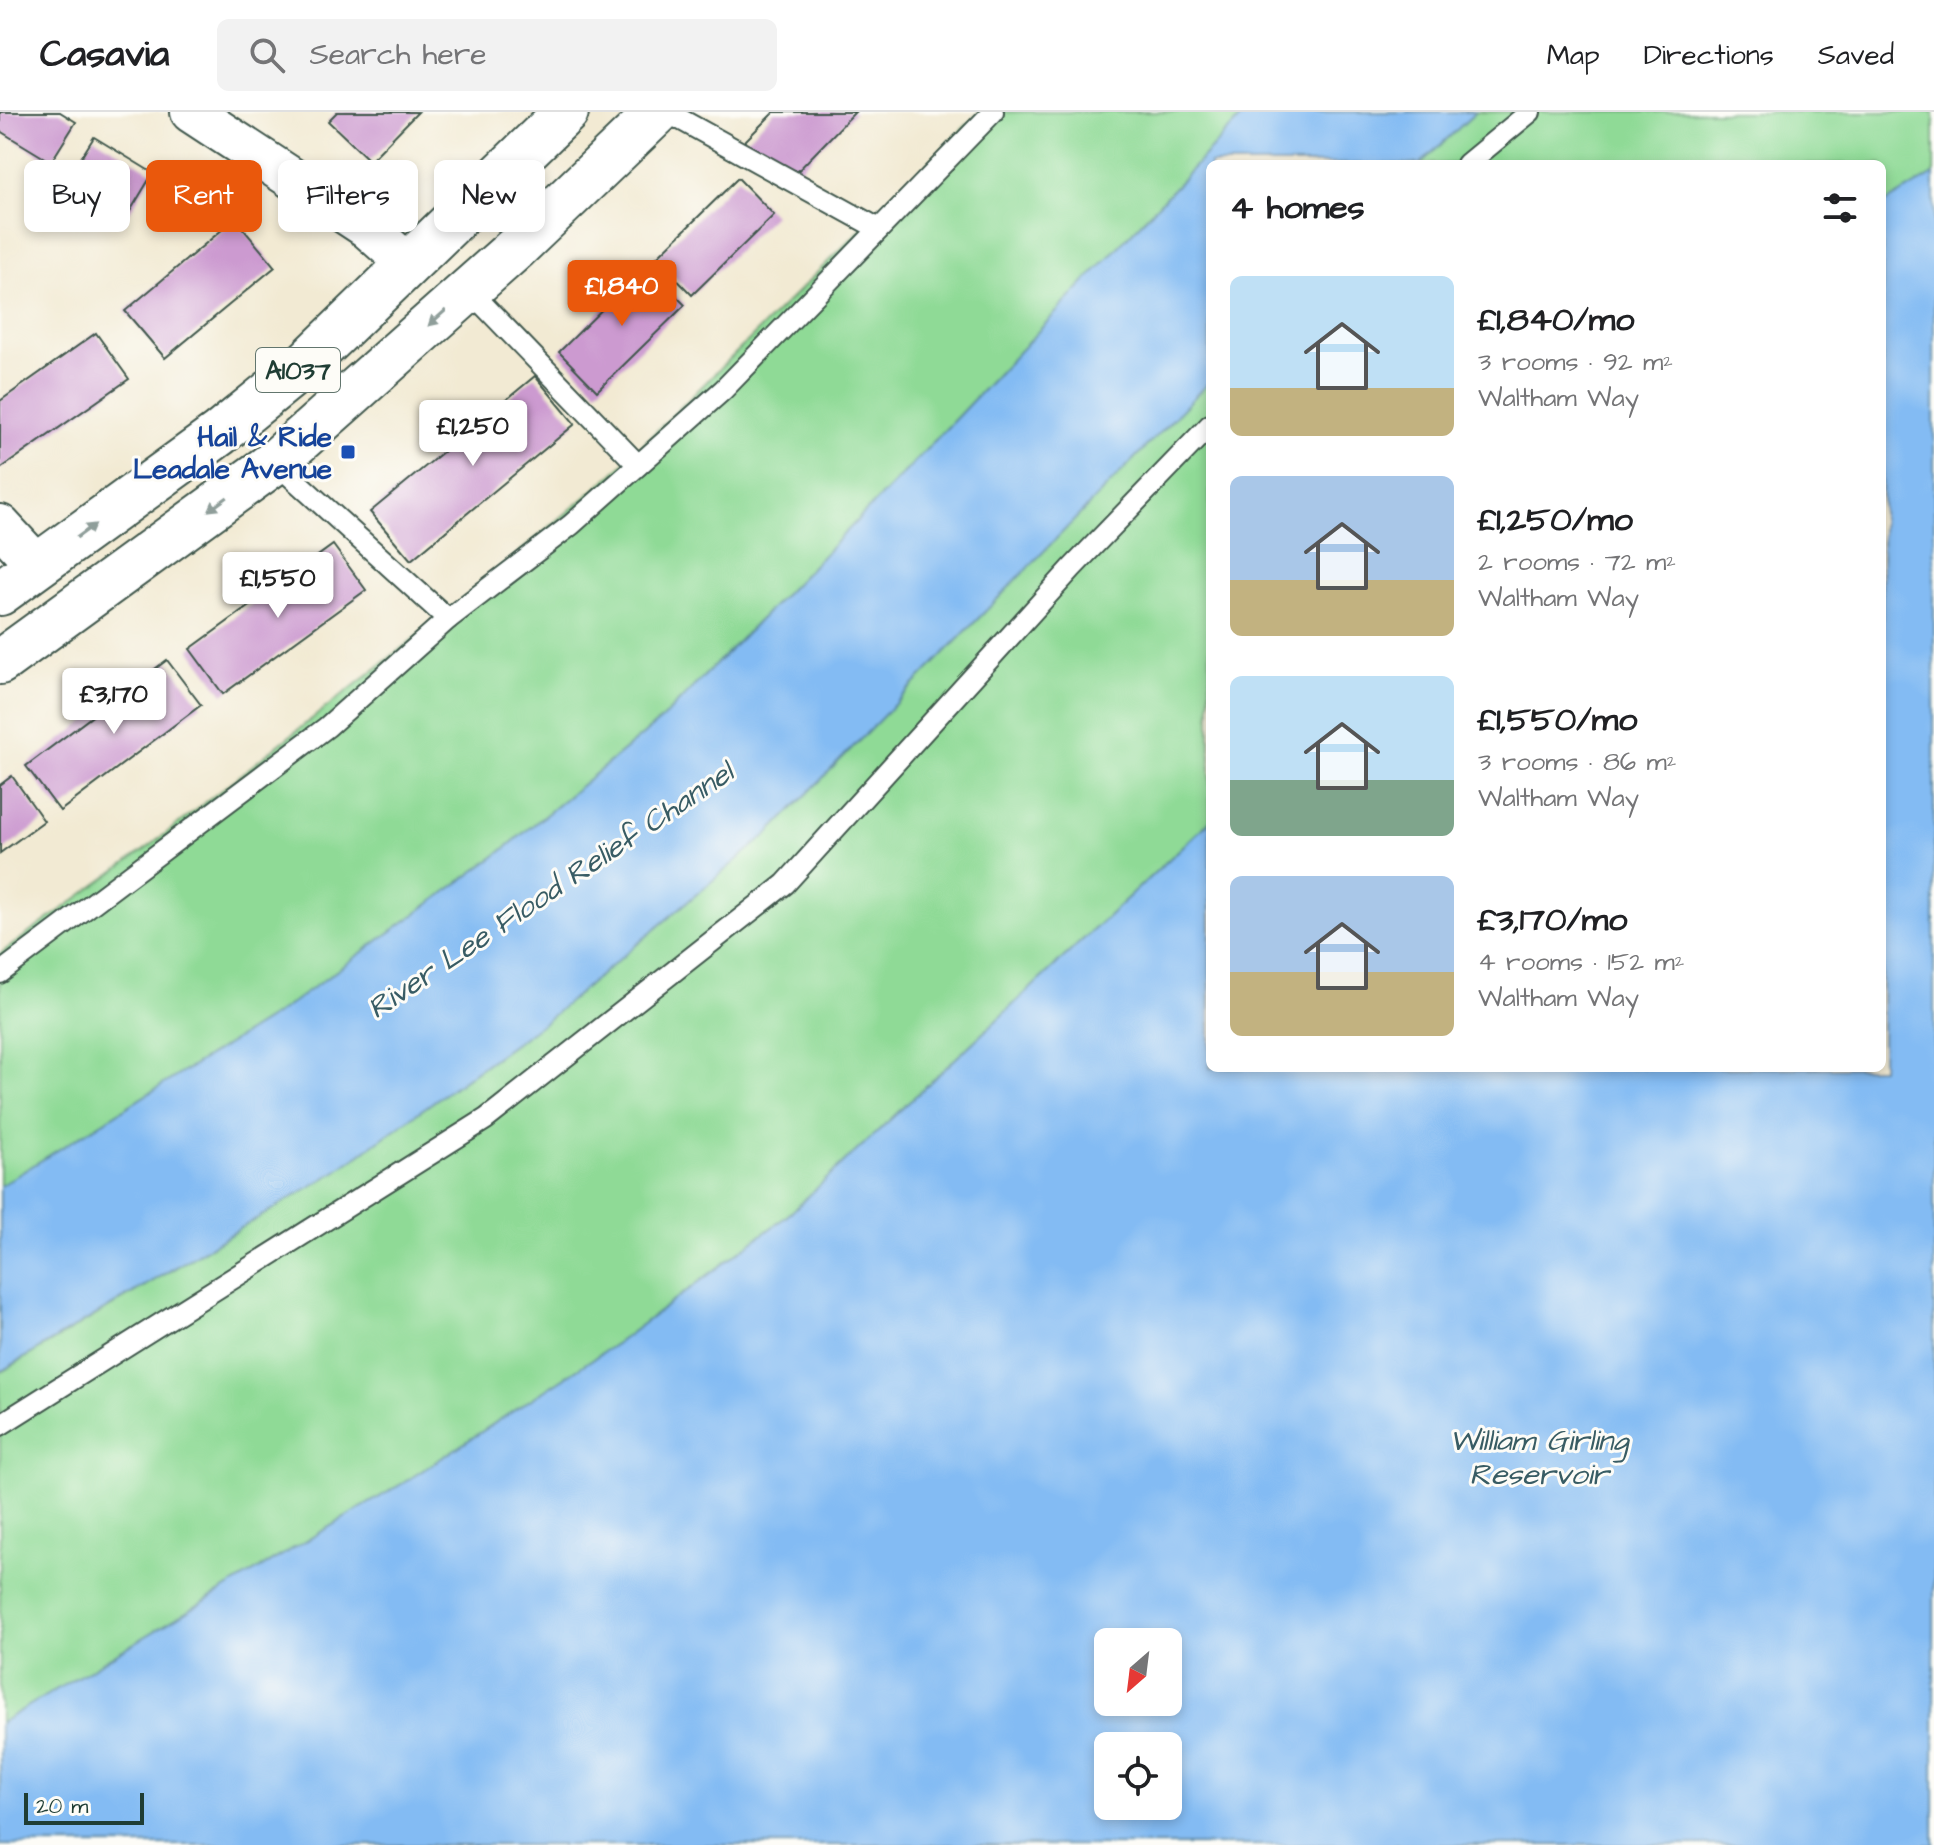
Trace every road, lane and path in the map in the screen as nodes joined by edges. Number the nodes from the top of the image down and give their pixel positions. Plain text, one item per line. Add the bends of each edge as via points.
1 (191, 112) edge
2 (566, 112) edge
3 (658, 112) edge
4 (667, 112) edge
5 (993, 112) edge
6 (1530, 112) edge
7 (1472, 160) edge
8 (879, 229) junction
9 (409, 265) junction
10 (469, 290) junction
11 (1206, 429) edge
12 (219, 434) junction
13 (638, 465) junction
14 (264, 470) junction
15 (0, 525) edge
16 (38, 566) junction
17 (0, 593) edge
18 (448, 619) junction
19 (0, 662) edge
20 (0, 973) edge
21 (0, 1425) edge

1 - 9 street via 366,227
2 - 9 main road, A1037
3 - 10 main road, A1037
4 - 8 lane
5 - 8 lane
6 - 7 lane
8 - 13 lane via 723,390
9 - 12 main road, A1037 via 304,365
10 - 13 lane
10 -> 14 main road, A1037
11 - 21 lane via 1072,568 785,884 486,1119
12 - 14 main road
16 -> 12 main road, A1037
13 - 18 lane via 571,525
14 - 18 lane
14 -> 19 main road, A1037
15 - 16 street
16 - 17 main road, A1037
18 - 20 lane via 327,727

